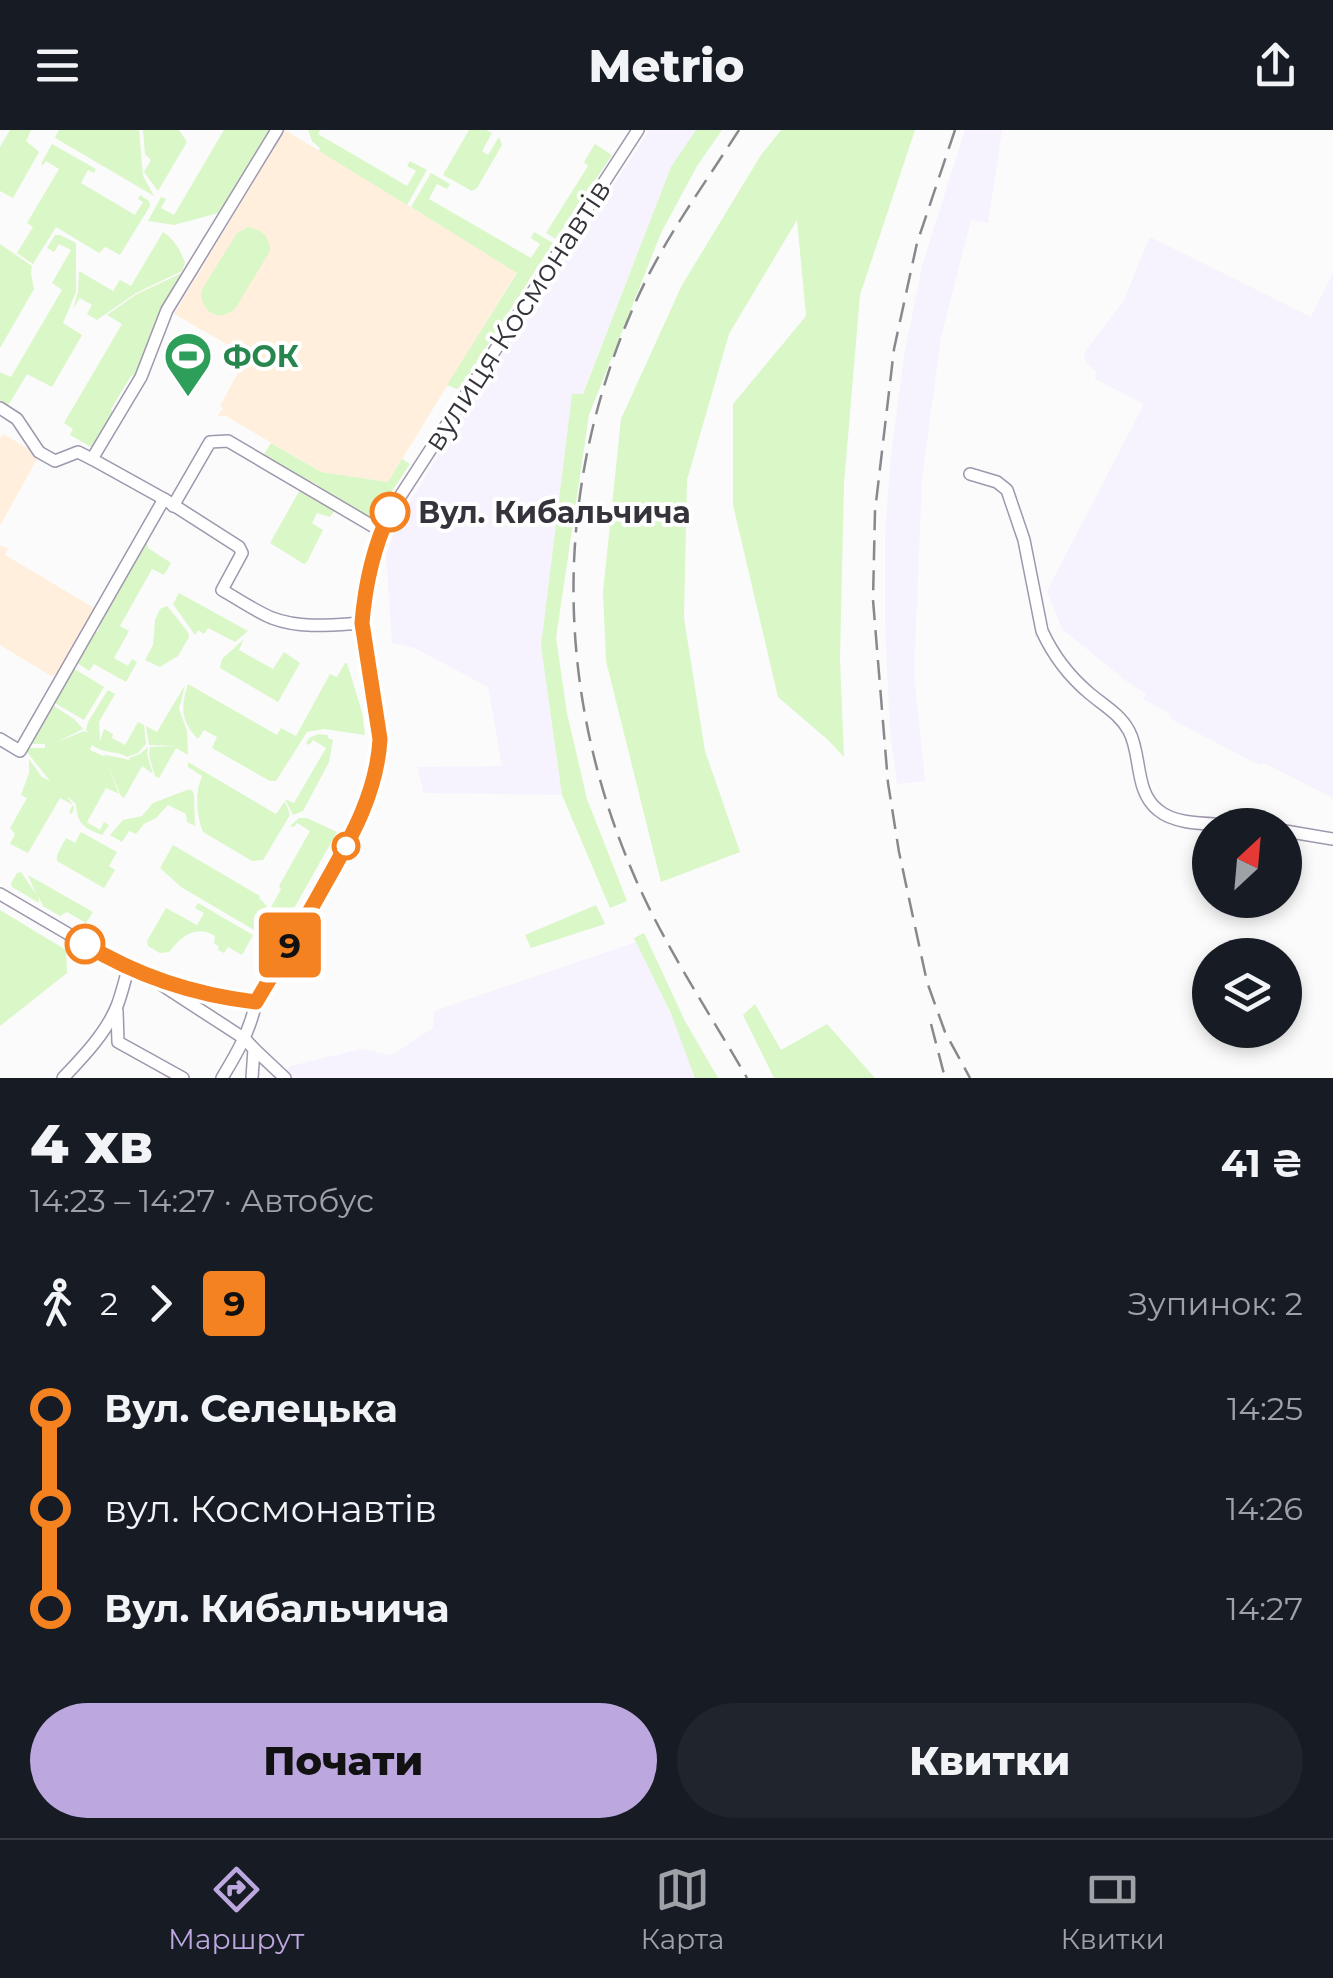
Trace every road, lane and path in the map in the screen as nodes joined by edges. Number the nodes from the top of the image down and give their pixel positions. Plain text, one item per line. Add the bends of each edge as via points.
1 (277, 130) edge
2 (638, 130) edge
3 (0, 408) edge
4 (92, 459) junction
5 (970, 474) dead end
6 (168, 502) junction
7 (381, 531) junction
8 (362, 623) junction
9 (0, 739) edge
10 (1192, 821) edge
11 (1302, 834) edge
12 (1333, 839) edge
13 (0, 894) edge
14 (129, 966) junction
15 (256, 1002) junction
16 (117, 1006) junction
17 (250, 1044) junction
18 (63, 1078) edge
19 (182, 1078) edge
20 (222, 1078) edge
21 (252, 1078) edge
22 (285, 1078) edge

1 - 4 street via 167,310 141,377
2 - 7 street, вулиця Космонавтів
3 - 4 street via 55,461 78,452
4 - 6 street
5 - 10 street via 1006,490 1048,644 1129,732 1155,808
6 - 7 street via 210,442 228,441
6 - 8 street via 242,550 222,590 288,622
6 - 9 street via 20,751
7 - 8 street, вулиця Космонавтів
8 - 15 street, вулиця Космонавтів via 380,739 373,785 352,835
11 - 12 street
13 - 14 street
14 - 15 street via 194,991
14 - 16 street
14 - 17 street
15 - 17 street, вулиця Космонавтів
16 - 18 street
16 - 19 street via 118,1042
17 - 20 street
17 - 21 street
17 - 22 street

